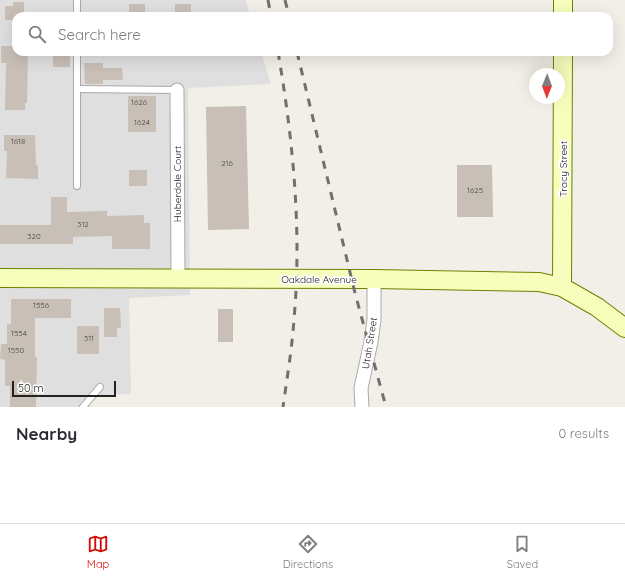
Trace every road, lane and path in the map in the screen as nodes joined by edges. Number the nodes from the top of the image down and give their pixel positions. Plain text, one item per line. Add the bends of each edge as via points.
1 (77, 0) edge
2 (563, 0) edge
3 (77, 12) edge
4 (563, 12) edge
5 (77, 56) edge
6 (563, 56) edge
7 (77, 89) junction
8 (177, 90) joint
9 (77, 186) dead end
10 (0, 278) edge
11 (178, 278) junction
12 (374, 279) junction
13 (562, 287) junction
14 (625, 328) edge
15 (100, 386) dead end
16 (83, 407) edge
17 (362, 407) edge

1 - 3 lane
2 - 4 street
5 - 7 lane
6 - 13 street, Tracy Street
7 - 8 lane
7 - 9 lane
8 - 11 street, Huberdale Court
10 - 11 street, Oakdale Avenue
11 - 12 street, Oakdale Avenue
12 - 13 street, Oakdale Avenue via 516,281
12 - 17 street, Utah Street via 374,320 361,388
13 - 14 street, Oakdale Avenue via 597,307
15 - 16 lane

